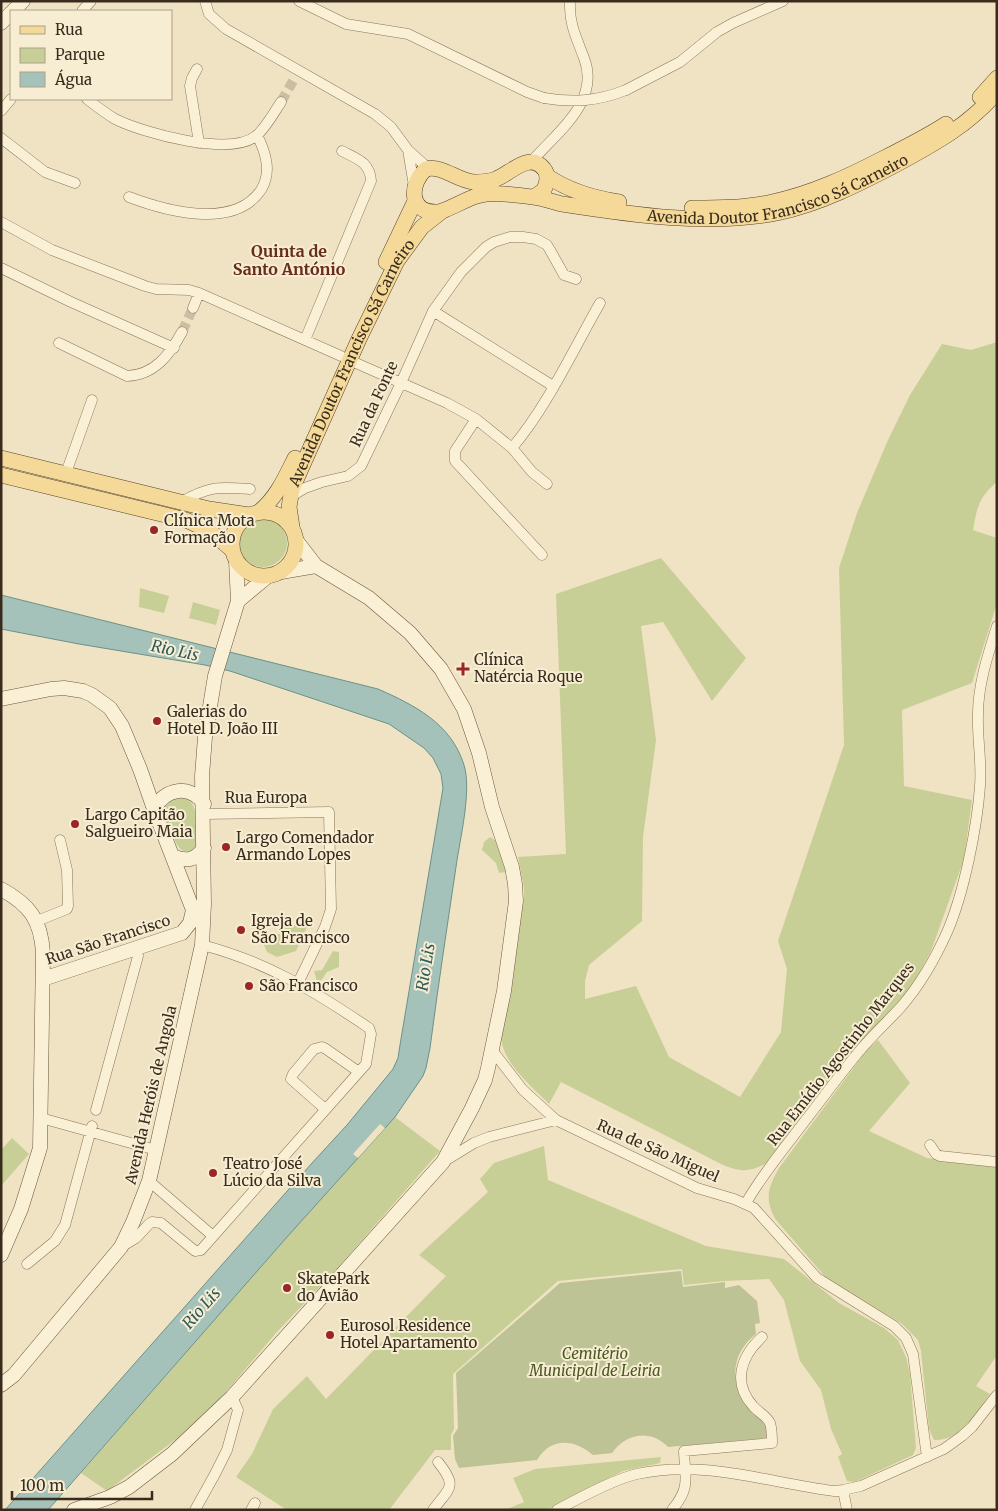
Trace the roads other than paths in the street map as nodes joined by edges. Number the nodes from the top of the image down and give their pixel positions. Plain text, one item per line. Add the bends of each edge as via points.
1 (23, 1) edge
2 (204, 1) edge
3 (299, 1) edge
4 (783, 1) edge
5 (570, 2) edge
6 (14, 10) edge
7 (10, 14) edge
8 (1, 23) edge
9 (197, 69) dead end
10 (298, 70) junction
11 (997, 78) edge
12 (293, 81) tunnel mouth
13 (997, 92) edge
14 (10, 100) edge
15 (88, 100) edge
16 (281, 102) tunnel mouth
17 (1, 111) edge
18 (257, 136) junction
19 (1, 138) edge
20 (199, 143) junction
21 (544, 147) junction
22 (408, 150) junction
23 (342, 151) dead end
24 (531, 162) junction
25 (429, 168) junction
26 (546, 173) junction
27 (75, 183) dead end
28 (414, 195) junction
29 (129, 197) dead end
30 (534, 197) junction
31 (442, 212) junction
32 (1, 222) edge
33 (1, 268) edge
34 (576, 279) dead end
35 (199, 293) junction
36 (600, 303) dead end
37 (193, 308) tunnel mouth
38 (433, 311) junction
39 (182, 332) tunnel mouth
40 (304, 340) junction
41 (59, 343) dead end
42 (174, 348) junction
43 (345, 358) junction
44 (401, 383) junction
45 (554, 386) junction
46 (92, 400) dead end
47 (476, 419) junction
48 (512, 448) junction
49 (1, 458) edge
50 (1, 474) edge
51 (66, 474) junction
52 (546, 484) dead end
53 (250, 489) dead end
54 (290, 497) junction
55 (181, 502) junction
56 (254, 514) junction
57 (294, 534) junction
58 (234, 555) junction
59 (542, 555) dead end
60 (316, 566) junction
61 (274, 574) junction
62 (238, 601) junction
63 (997, 626) edge
64 (1, 699) edge
65 (202, 776) junction
66 (145, 785) junction
67 (188, 792) junction
68 (166, 795) junction
69 (154, 809) junction
70 (203, 809) junction
71 (60, 840) dead end
72 (204, 848) junction
73 (173, 856) junction
74 (1, 889) edge
75 (37, 921) junction
76 (182, 933) junction
77 (202, 945) junction
78 (135, 948) junction
79 (43, 979) junction
80 (298, 983) junction
81 (489, 1047) junction
82 (359, 1072) junction
83 (325, 1109) junction
84 (96, 1110) dead end
85 (41, 1118) junction
86 (556, 1120) junction
87 (91, 1129) junction
88 (930, 1145) dead end
89 (156, 1150) junction
90 (443, 1162) junction
91 (997, 1162) edge
92 (149, 1181) junction
93 (746, 1203) junction
94 (214, 1236) junction
95 (121, 1247) junction
96 (1, 1255) edge
97 (27, 1264) dead end
98 (762, 1337) dead end
99 (1, 1385) edge
100 (997, 1395) edge
101 (232, 1397) junction
102 (927, 1457) junction
103 (438, 1462) dead end
104 (685, 1469) junction
105 (843, 1490) junction
106 (105, 1502) edge
107 (74, 1510) edge
108 (195, 1510) edge
109 (433, 1510) edge
110 (557, 1510) edge
111 (672, 1510) edge
112 (847, 1510) edge

1 - 6 street
2 - 10 street via 209,14 226,29
3 - 4 street, bridge via 346,24 408,34 527,92 573,102 612,96 626,90 680,62 725,28
5 - 21 street via 572,27 588,71 586,92 576,113
7 - 8 street
9 - 20 street via 190,86
10 - 12 street
10 - 22 street via 375,114 391,127
11 - 26 main road, Avenida Doutor Francisco Sá Carneiro via 977,101 919,140 832,183 772,202 709,208 650,206 601,199 569,189
13 - 30 main road, Avenida Doutor Francisco Sá Carneiro via 968,122 930,147 849,188 778,213 716,218 659,216 561,204
14 - 17 street
15 - 20 street via 133,126
16 - 18 street
18 - 20 street via 238,144
18 - 29 street via 268,165 267,177 255,198 246,205 232,211 198,213 156,207
19 - 27 street via 45,172
21 - 24 street
21 - 26 street
22 - 25 street
22 - 28 street
23 - 40 street via 365,163 370,169 371,181
24 - 25 main road via 519,165 497,179 483,182 467,182
24 - 26 main road, Avenida Doutor Francisco Sá Carneiro via 542,166
25 - 28 main road, Avenida Doutor Francisco Sá Carneiro via 422,173
26 - 30 main road via 544,190
28 - 31 main road via 423,210
28 - 43 main road, Avenida Doutor Francisco Sá Carneiro via 404,226
30 - 31 main road, Avenida Doutor Francisco Sá Carneiro via 478,196
31 - 43 main road, Avenida Doutor Francisco Sá Carneiro via 422,226 397,261
32 - 35 street via 52,250 145,286
33 - 42 street
34 - 38 street, Rua da Fonte via 564,274 542,242 523,237 502,239 486,247 470,262
35 - 37 street
35 - 40 street
36 - 45 street
38 - 44 street, Rua da Fonte
38 - 45 street
39 - 42 street
40 - 43 street
41 - 42 street via 128,376 150,370
43 - 44 street
43 - 54 main road, Avenida Doutor Francisco Sá Carneiro
43 - 56 main road, Avenida Doutor Francisco Sá Carneiro via 281,486 270,503
44 - 47 street via 447,402
44 - 54 street, Rua da Fonte via 362,466 348,476 322,482
45 - 48 street
46 - 51 street
47 - 48 street
47 - 59 street via 456,451 455,461
48 - 52 street
49 - 51 main road
50 - 58 main road via 186,520 210,531
51 - 55 main road
53 - 55 street via 214,488
54 - 57 main road, Avenida Doutor Francisco Sá Carneiro
55 - 56 main road via 224,513
56 - 57 main road via 269,512 278,515 286,520
56 - 58 main road via 234,530
57 - 60 street
57 - 61 main road via 296,549 293,558 288,566
58 - 61 main road via 250,574
58 - 62 street
60 - 61 street
60 - 81 street via 369,598 410,633 441,669 464,709 514,875 516,901 497,988
61 - 62 street
62 - 65 street via 215,676
63 - 93 street, Rua Emídio Agostinho Marques via 979,697 980,786 972,840 962,887 948,929 913,992 861,1049
64 - 66 street via 64,688 92,695 116,716
65 - 67 street
65 - 70 street
66 - 68 street
66 - 69 street
67 - 68 street
67 - 70 street via 200,799
68 - 69 street
69 - 73 street
70 - 72 street
70 - 80 street, Rua Europa via 329,812 331,909 326,927
71 - 75 street via 67,870 67,909
72 - 73 street via 191,860
72 - 77 street, Avenida Heróis de Angola
73 - 76 street via 193,910 190,923
74 - 75 street via 27,907
75 - 79 street via 43,944
76 - 77 street, Rua São Francisco
76 - 78 street, Rua São Francisco
77 - 80 street, Rua São Francisco via 250,959
77 - 89 street, Avenida Heróis de Angola
78 - 79 street, Rua São Francisco
78 - 84 street via 138,956
79 - 85 street
80 - 82 street, Rua São Francisco via 369,1028 366,1064
81 - 86 street, Rua de São Miguel via 523,1090
81 - 90 street via 477,1095
82 - 83 street
82 - 83 street via 326,1049 314,1049 292,1079
83 - 94 street
85 - 87 street
85 - 96 street via 40,1148 33,1173
86 - 90 street via 488,1137
86 - 93 street, Rua de São Miguel via 697,1188
87 - 89 street
87 - 97 street via 64,1228 55,1241
88 - 91 street via 940,1156
89 - 92 street, Avenida Heróis de Angola
90 - 101 street
92 - 94 street
92 - 95 street, Avenida Heróis de Angola
93 - 102 street, Rua de São Miguel via 760,1213 817,1278 886,1320 906,1338 914,1360
94 - 95 street via 195,1252 160,1223 152,1222
95 - 99 street, Avenida Heróis de Angola via 14,1375
98 - 104 street via 745,1358 740,1372 748,1400 769,1421 772,1442 684,1451
100 - 102 street via 972,1428
101 - 106 street via 172,1454
101 - 108 street via 238,1410 227,1450
102 - 105 street via 861,1486
103 - 109 street via 451,1480 450,1488
104 - 105 street via 716,1470
104 - 110 street via 648,1472 625,1478
104 - 111 street via 686,1490
105 - 112 street
106 - 107 street

